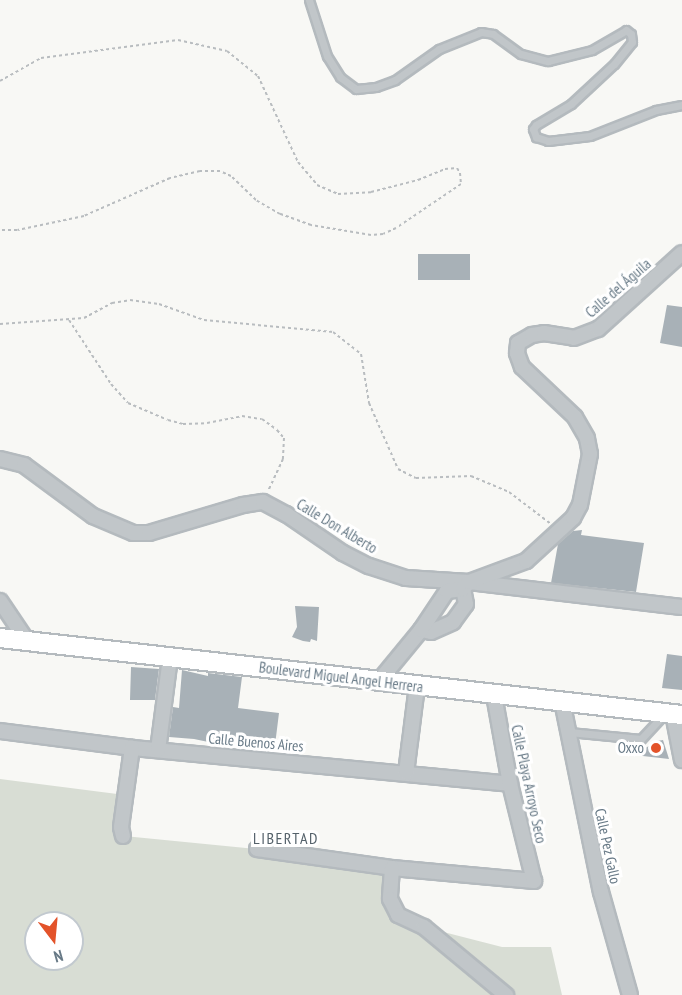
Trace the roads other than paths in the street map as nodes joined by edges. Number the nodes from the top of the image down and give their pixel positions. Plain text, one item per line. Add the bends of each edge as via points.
1 (309, 0) edge
2 (682, 105) edge
3 (682, 253) edge
4 (0, 459) edge
5 (466, 586) junction
6 (0, 601) edge
7 (682, 607) edge
8 (421, 630) junction
9 (0, 638) edge
10 (27, 641) junction
11 (170, 657) junction
12 (379, 681) junction
13 (417, 686) junction
14 (494, 694) junction
15 (562, 701) junction
16 (673, 714) edge
17 (0, 731) edge
18 (568, 732) junction
19 (132, 748) junction
20 (158, 750) junction
21 (682, 760) edge
22 (406, 773) junction
23 (510, 784) junction
24 (123, 836) dead end
25 (257, 849) dead end
26 (392, 868) junction
27 (506, 995) edge
28 (630, 995) edge

1 - 2 lane via 331,63 344,81 359,89 395,80 439,49 481,32 493,34 521,54 548,61 592,50 622,31 630,32 632,42 611,67 571,104 535,127 535,135 543,141 590,136 656,110
3 - 5 street, Calle del Águila via 598,329 574,338 532,335 518,343 522,367 575,417 589,445 587,479 580,506 560,531 526,561
4 - 5 street, Calle Don Alberto via 24,465 93,516 133,533 159,531 263,502 369,566 406,578
5 - 7 street, Calle Don Alberto
5 - 8 street, Calle del Águila via 447,591
5 - 8 street via 466,604 453,622 431,632
6 - 10 street
8 - 12 street, Calle del Águila
9 - 10 street, Boulevard Miguel Angel Herrera
10 - 11 street, Boulevard Miguel Angel Herrera
11 - 12 street, Boulevard Miguel Angel Herrera
11 - 20 street
12 - 13 street, Boulevard Miguel Angel Herrera
13 - 14 street, Boulevard Miguel Angel Herrera
13 - 22 street
14 - 15 street, Boulevard Miguel Angel Herrera
14 - 23 street, Calle Playa Arroyo Seco
15 - 16 street, Boulevard Miguel Angel Herrera
15 - 18 street, Calle Pez Gallo
16 - 18 lane via 641,739
16 - 21 street
17 - 19 street, Calle Buenos Aires
18 - 28 street, Calle Pez Gallo via 601,892
19 - 20 street, Calle Buenos Aires
19 - 24 street
20 - 22 street, Calle Buenos Aires
22 - 23 street, Calle Buenos Aires
23 - 26 street, Calle Playa Arroyo Seco via 534,881
25 - 26 street
26 - 27 street via 390,899 398,915 424,927

